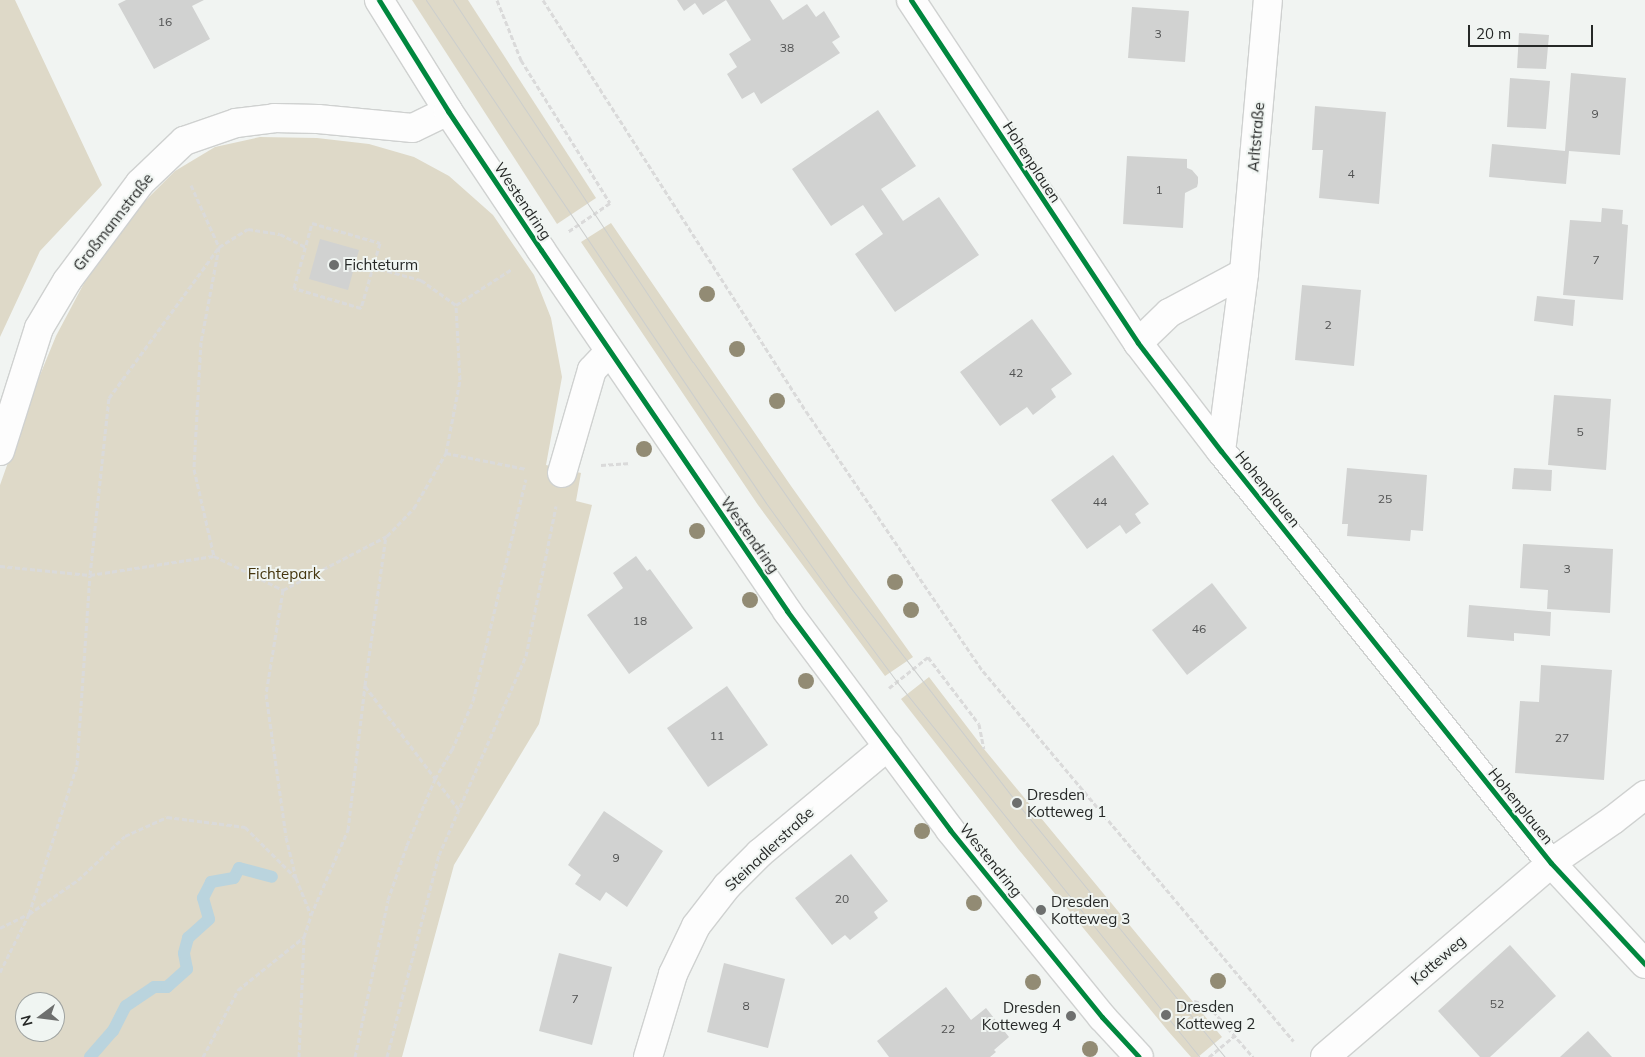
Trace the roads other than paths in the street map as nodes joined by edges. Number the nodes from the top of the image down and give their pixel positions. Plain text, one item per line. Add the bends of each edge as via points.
1 (379, 0) edge
2 (911, 0) edge
3 (1268, 0) edge
4 (448, 111) junction
5 (1244, 273) junction
6 (1138, 343) junction
7 (609, 352) junction
8 (0, 451) edge
9 (1221, 451) junction
10 (562, 473) road end
11 (888, 746) junction
12 (1645, 794) edge
13 (1551, 863) junction
14 (1645, 964) edge
15 (648, 1057) edge
16 (1139, 1057) edge
17 (1325, 1057) edge

1 - 4 street, Westendring
2 - 6 street, Hohenplauen
3 - 5 street, Arltstraße
4 - 7 street, Westendring
4 - 8 street, Großmannstraße via 413,128 274,118 236,123 184,141 140,183 67,281 39,328
5 - 6 street via 1169,313
5 - 9 street, Arltstraße
6 - 9 street, Hohenplauen
7 - 10 street via 592,370
7 - 11 street, Westendring via 787,611
9 - 13 street, Hohenplauen
11 - 15 street, Steinadlerstraße via 760,853 708,910 696,926 673,974
11 - 16 street, Westendring via 950,830 1102,1017
12 - 13 street, Kotteweg
13 - 14 street, Hohenplauen
13 - 17 street, Kotteweg

